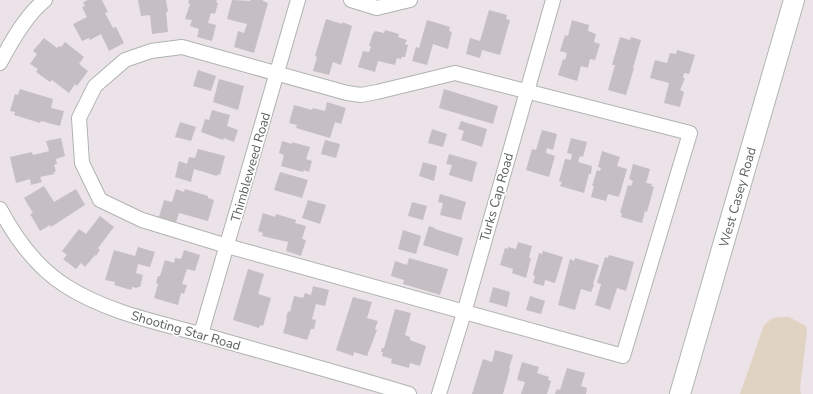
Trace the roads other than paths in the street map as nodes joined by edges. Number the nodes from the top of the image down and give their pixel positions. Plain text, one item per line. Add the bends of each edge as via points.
1 (45, 0) edge
2 (298, 0) edge
3 (351, 0) edge
4 (410, 0) edge
5 (553, 0) edge
6 (794, 0) edge
7 (0, 63) edge
8 (277, 74) junction
9 (527, 92) junction
10 (0, 209) edge
11 (228, 246) junction
12 (464, 313) junction
13 (201, 334) junction
14 (409, 394) edge
15 (439, 394) edge
16 (680, 394) edge

1 - 7 street via 11,42
2 - 8 street, Thimbleweed Road
3 - 4 street via 377,8
5 - 9 street, Turks Cap Road
6 - 16 main road, West Casey Road
8 - 9 street via 347,94 378,92 455,73
8 - 11 street, Thimbleweed Road
8 - 11 street via 182,47 151,50 125,60 95,86 79,118 82,163 100,200 142,220
9 - 12 street, Turks Cap Road
9 - 12 street via 690,133 623,356
10 - 13 street, Shooting Star Road via 20,243 65,286 117,311
11 - 12 street
11 - 13 street, Thimbleweed Road
12 - 15 street, Turks Cap Road
13 - 14 street, Shooting Star Road

